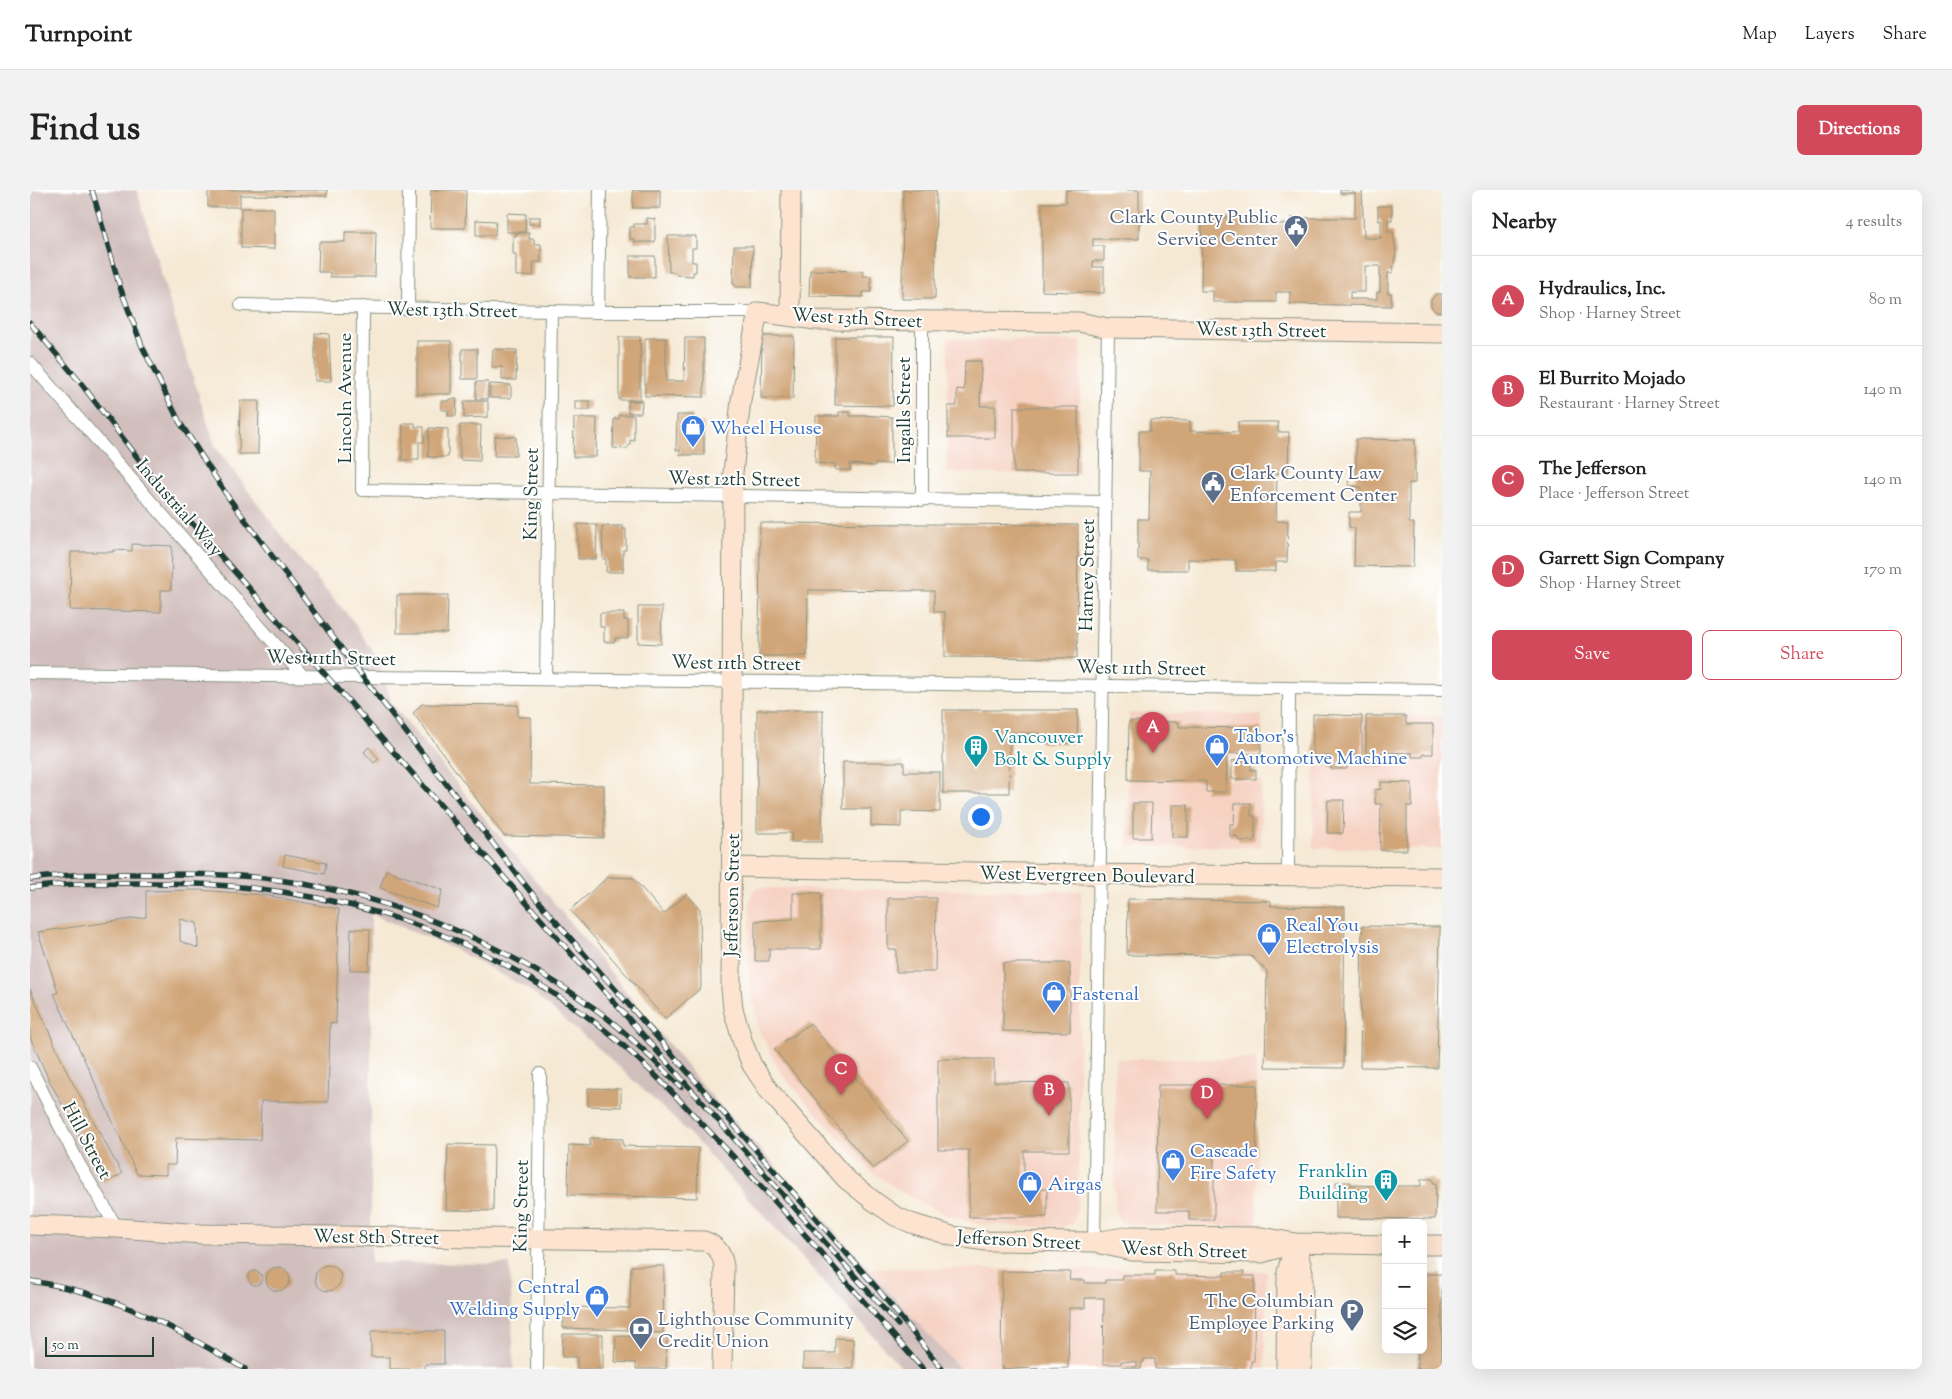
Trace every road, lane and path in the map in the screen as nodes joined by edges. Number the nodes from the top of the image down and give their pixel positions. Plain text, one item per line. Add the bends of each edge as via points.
1 (409, 190) edge
2 (600, 190) edge
3 (790, 190) edge
4 (241, 305) dead end
5 (363, 307) junction
6 (408, 308) junction
7 (551, 311) junction
8 (598, 312) junction
9 (758, 312) junction
10 (790, 315) junction
11 (922, 321) junction
12 (1108, 328) junction
13 (1442, 333) edge
14 (30, 363) edge
15 (362, 490) joint
16 (549, 493) junction
17 (734, 497) junction
18 (922, 500) junction
19 (1106, 502) junction
20 (30, 673) edge
21 (302, 675) junction
22 (546, 679) junction
23 (732, 680) junction
24 (1103, 685) junction
25 (1289, 688) junction
26 (1442, 690) edge
27 (732, 867) junction
28 (1099, 874) junction
29 (1288, 876) junction
30 (1442, 877) edge
31 (30, 1067) edge
32 (540, 1074) dead end
33 (30, 1225) edge
34 (116, 1228) junction
35 (538, 1238) junction
36 (1094, 1242) junction
37 (1295, 1244) junction
38 (1382, 1245) edge
39 (1427, 1245) edge
40 (1442, 1245) edge
41 (537, 1369) edge
42 (722, 1369) edge
43 (1286, 1369) edge
44 (1302, 1369) edge

1 - 6 street
2 - 8 street
3 - 10 street
4 - 5 street, West 13th Street
5 - 6 street, West 13th Street
5 - 15 street, Lincoln Avenue
6 - 7 street, West 13th Street
7 - 8 street, West 13th Street
7 - 16 street, King Street
8 - 9 street, West 13th Street
9 - 10 street, West 13th Street
9 - 17 street, Jefferson Street via 741,400
10 - 11 street, West 13th Street via 816,320
11 - 12 street, West 13th Street via 1078,322
11 - 18 street, Ingalls Street
12 - 13 street, West 13th Street
12 - 19 street, Harney Street
14 - 21 street, Industrial Way
15 - 16 street, West 12th Street
16 - 17 street, West 12th Street
16 - 22 street, King Street
17 - 18 street, West 12th Street
17 - 23 street, Jefferson Street
18 - 19 street, West 12th Street
19 - 24 street, Harney Street
20 - 21 street, West 11th Street
21 - 22 street, West 11th Street
22 - 23 street, West 11th Street
23 - 24 street, West 11th Street
23 - 27 street, Jefferson Street
24 - 25 street, West 11th Street
24 - 28 street, Harney Street
25 - 26 street, West 11th Street
25 - 29 street
27 - 28 street, West Evergreen Boulevard
27 - 36 street, Jefferson Street via 730,977 743,1043 766,1088 836,1169 860,1191 896,1216 941,1234 986,1241
28 - 29 street, West Evergreen Boulevard
28 - 36 street, Harney Street
29 - 30 street, West Evergreen Boulevard
31 - 34 street, Hill Street
32 - 35 street, King Street
33 - 34 street, West 8th Street
34 - 35 street, West 8th Street via 202,1234
35 - 41 street, King Street
35 - 42 street, West 8th Street via 708,1242 719,1251 724,1266
36 - 37 street, West 8th Street via 1132,1251 1262,1253
37 - 38 street, West 8th Street
37 - 43 street via 1287,1272
37 - 44 street via 1303,1272
39 - 40 street

